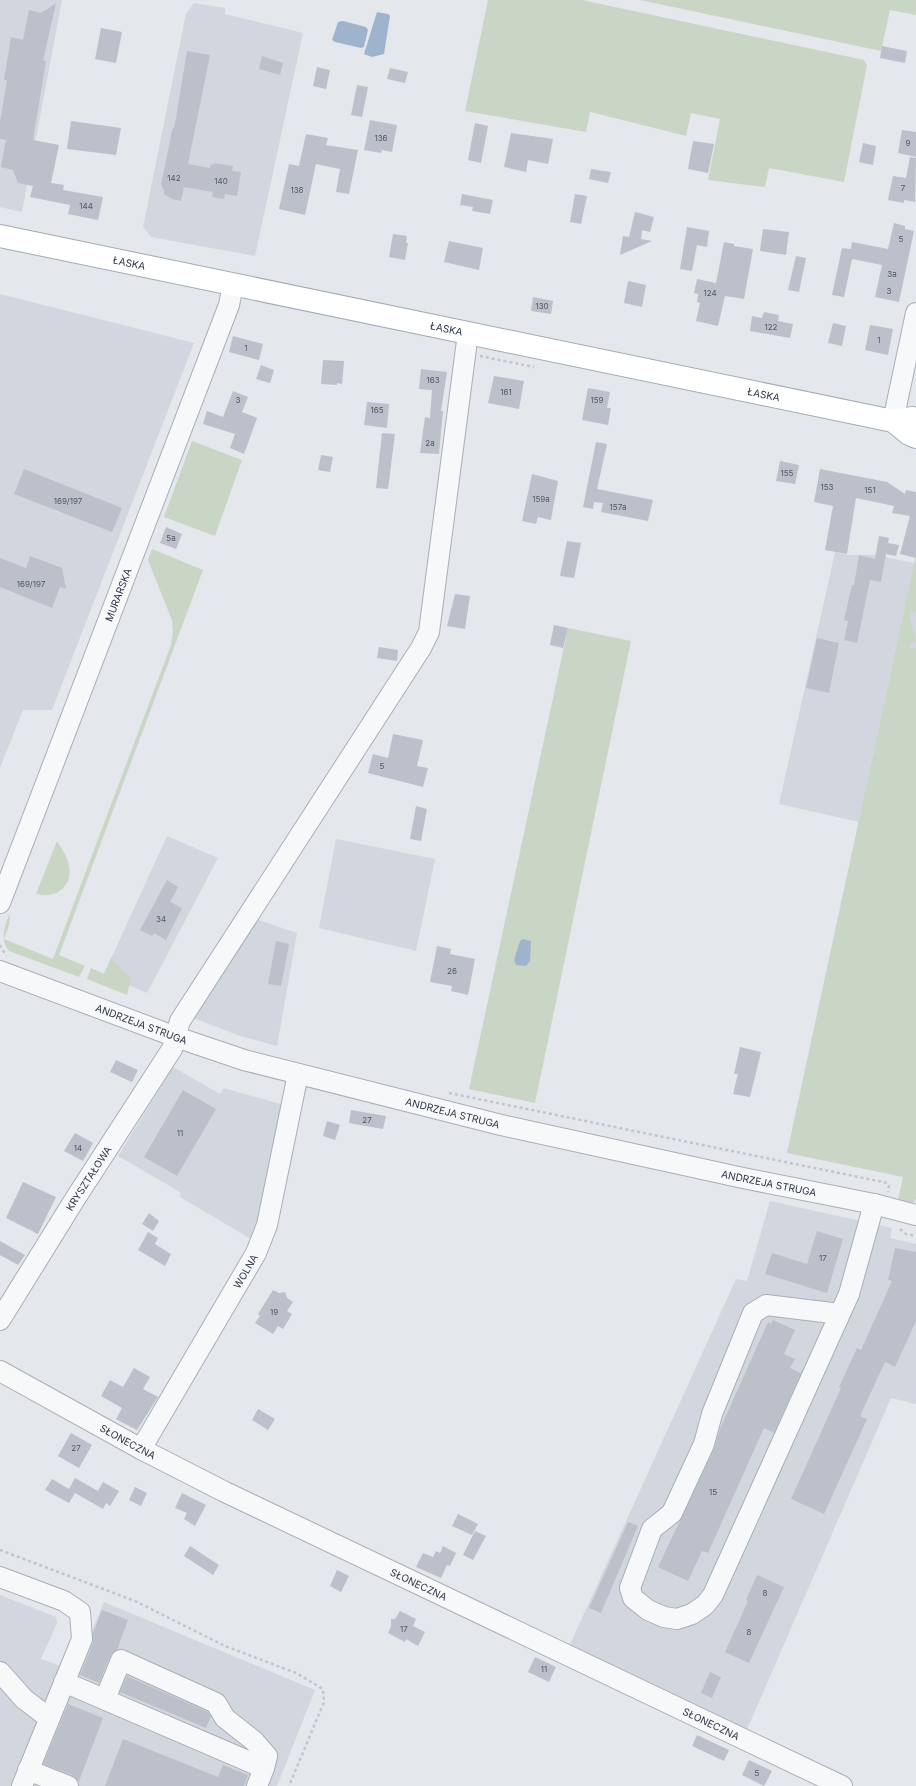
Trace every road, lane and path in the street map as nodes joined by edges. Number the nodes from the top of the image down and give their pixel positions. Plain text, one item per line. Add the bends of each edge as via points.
1 (0, 236) edge
2 (233, 285) junction
3 (916, 313) edge
4 (468, 334) junction
5 (483, 357) dead end
6 (534, 367) dead end
7 (916, 419) edge
8 (893, 421) junction
9 (916, 436) edge
10 (8, 857) edge
11 (0, 904) edge
12 (0, 945) edge
13 (3, 972) edge
14 (176, 1037) junction
15 (298, 1074) junction
16 (445, 1092) dead end
17 (884, 1212) junction
18 (916, 1215) edge
19 (916, 1236) edge
20 (840, 1314) junction
21 (0, 1320) edge
22 (0, 1371) edge
23 (141, 1449) junction
24 (0, 1550) edge
25 (0, 1576) edge
26 (0, 1672) edge
27 (64, 1682) junction
28 (105, 1699) junction
29 (49, 1718) junction
30 (264, 1768) junction
31 (25, 1778) edge
32 (68, 1786) edge
33 (256, 1786) edge
34 (289, 1786) edge
35 (842, 1786) edge

1 - 2 main road, ŁASKA
2 - 4 main road, ŁASKA
2 - 10 street, MURARSKA via 229,305
3 - 8 street
4 - 8 main road, ŁASKA
4 - 14 street, KRYSZTAŁOWA via 429,632 180,1021
5 - 6 path
7 - 8 main road, ŁASKA
8 - 9 main road, ŁASKA via 909,434
10 - 11 street, MURARSKA
12 - 13 path via 6,957 11,959
13 - 14 street, ANDRZEJA STRUGA
14 - 15 street, ANDRZEJA STRUGA via 244,1060
14 - 21 street, KRYSZTAŁOWA via 172,1049 75,1198
15 - 17 street, ANDRZEJA STRUGA via 501,1125
15 - 23 street, WOLNA via 267,1225 256,1253
16 - 17 path via 887,1183 889,1186
17 - 18 street, ANDRZEJA STRUGA
17 - 19 path via 906,1234
17 - 20 street
20 - 20 street via 766,1306 753,1313 712,1414 704,1444 672,1514 652,1529 633,1576 630,1588 633,1598 648,1610 677,1619 692,1614 705,1605 713,1595
22 - 23 street, SŁONECZNA
23 - 35 street, SŁONECZNA via 223,1491
24 - 34 path via 135,1601 225,1646 296,1673 323,1689 324,1702
25 - 27 street via 64,1601 80,1612 82,1638
26 - 29 street via 24,1699
27 - 28 street
27 - 29 street
28 - 30 street
28 - 30 street via 121,1660 216,1703 225,1718 267,1756
29 - 31 street
30 - 33 street
31 - 32 street

